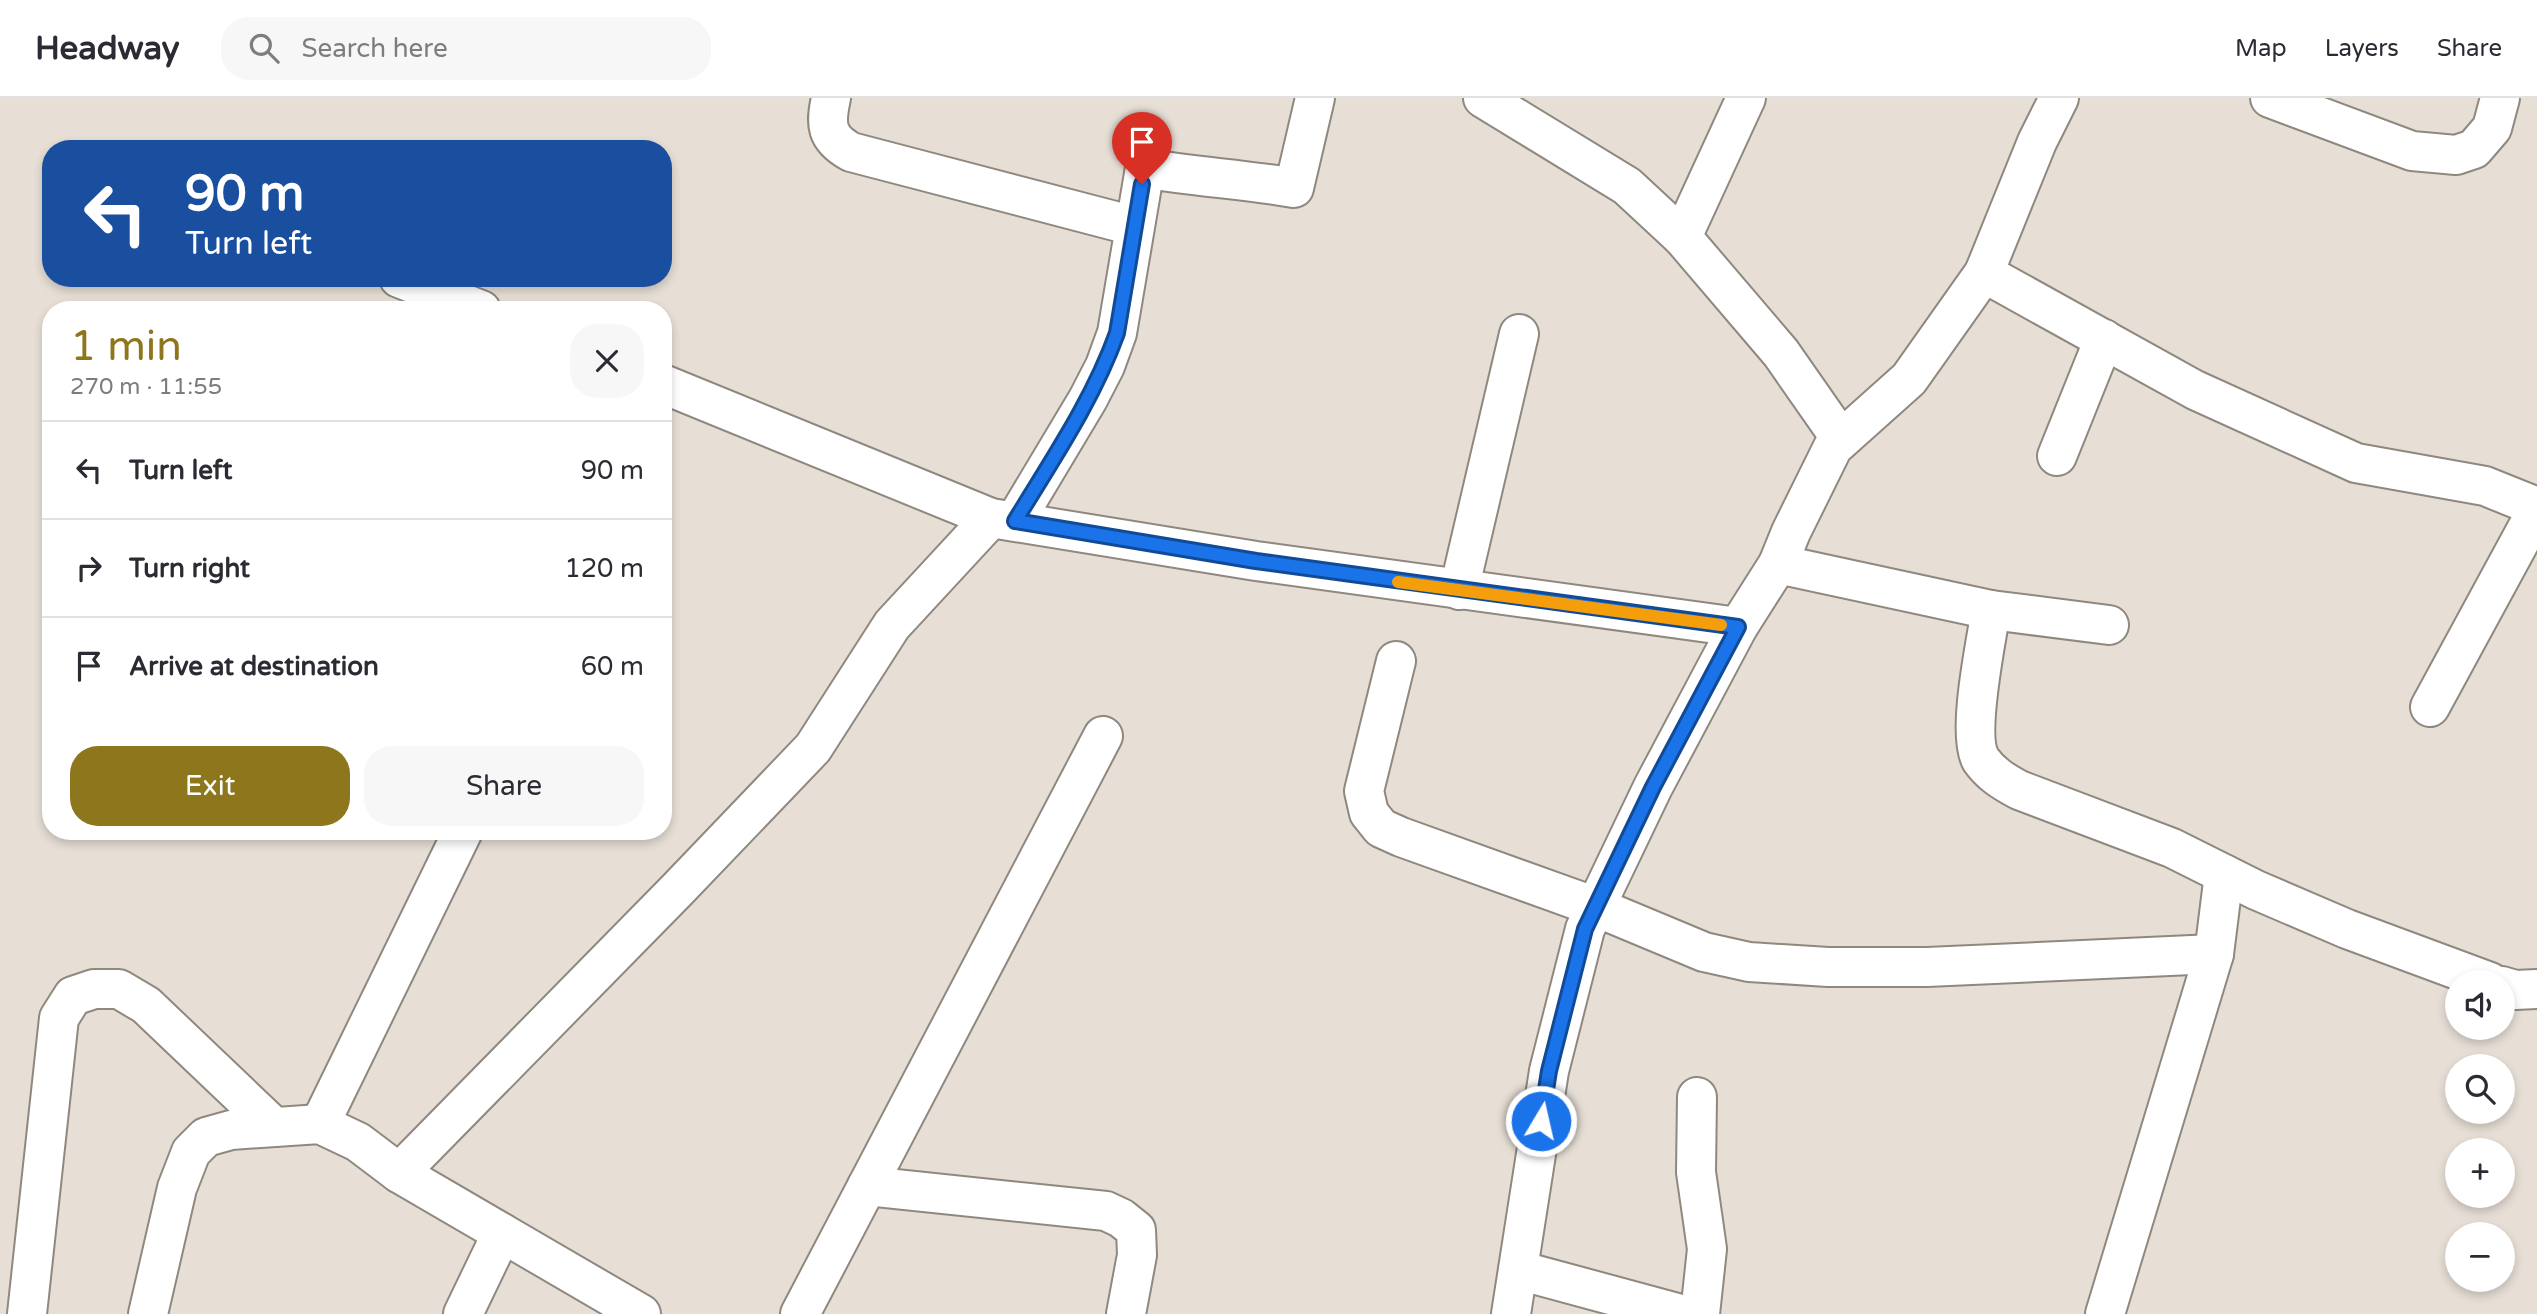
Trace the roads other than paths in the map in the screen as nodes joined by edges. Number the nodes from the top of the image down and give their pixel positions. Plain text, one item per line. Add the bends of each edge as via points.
1 (831, 98) edge
2 (1315, 98) edge
3 (1483, 98) edge
4 (1746, 98) edge
5 (2059, 98) edge
6 (2270, 98) edge
7 (2500, 98) edge
8 (1134, 226) junction
9 (1682, 237) junction
10 (1984, 274) junction
11 (422, 287) edge
12 (458, 301) edge
13 (1519, 334) dead end
14 (2104, 339) junction
15 (672, 388) edge
16 (1841, 439) junction
17 (2057, 456) dead end
18 (2537, 509) edge
19 (1003, 520) junction
20 (1778, 564) junction
21 (1459, 590) junction
22 (1991, 610) junction
23 (2109, 625) dead end
24 (1738, 627) junction
25 (1396, 661) dead end
26 (2430, 707) dead end
27 (1103, 736) dead end
28 (459, 840) edge
29 (2224, 874) junction
30 (1596, 907) junction
31 (2214, 954) junction
32 (2455, 970) edge
33 (2537, 989) edge
34 (2515, 990) edge
35 (1697, 1097) dead end
36 (320, 1124) junction
37 (274, 1127) junction
38 (399, 1173) junction
39 (867, 1186) junction
40 (502, 1233) junction
41 (1518, 1270) junction
42 (2117, 1311) edge
43 (27, 1314) edge
44 (148, 1314) edge
45 (463, 1314) edge
46 (641, 1314) edge
47 (800, 1314) edge
48 (1126, 1314) edge
49 (1511, 1314) edge
50 (1681, 1314) edge
51 (1700, 1314) edge

1 - 8 street via 830,134 851,152
2 - 8 street via 1294,188 1145,168
3 - 9 street via 1627,186
4 - 9 street
5 - 10 street
6 - 7 street via 2412,151 2456,155 2474,149 2492,128
8 - 19 street via 1117,333 1105,366 1088,399
9 - 16 street via 1781,353
10 - 14 street
10 - 16 street via 1909,379
11 - 12 street
13 - 21 street
14 - 17 street
14 - 18 street via 2195,390 2356,463 2485,486
15 - 19 street
16 - 20 street via 1833,447
18 - 26 street
19 - 21 street
19 - 38 street via 892,625 813,748
20 - 22 street
20 - 24 street
21 - 24 street
22 - 23 street
22 - 29 street via 1975,728 1980,758 1997,778 2172,848
24 - 30 street
25 - 30 street via 1364,791 1375,821 1401,837
27 - 39 street
28 - 36 street
29 - 31 street
29 - 32 street
30 - 31 street via 1704,952 1749,962 1927,967
30 - 41 street via 1585,929 1549,1071
31 - 42 street
33 - 34 street
35 - 51 street via 1696,1172 1707,1249
36 - 37 street
36 - 38 street via 358,1142
37 - 43 street via 146,1005 119,989 94,989 73,996 59,1018
37 - 44 street via 206,1137 191,1152 177,1188
38 - 40 street
39 - 47 street
39 - 48 street via 1106,1211 1121,1218 1136,1230 1137,1242
40 - 45 street
40 - 46 street
41 - 49 street
41 - 50 street

